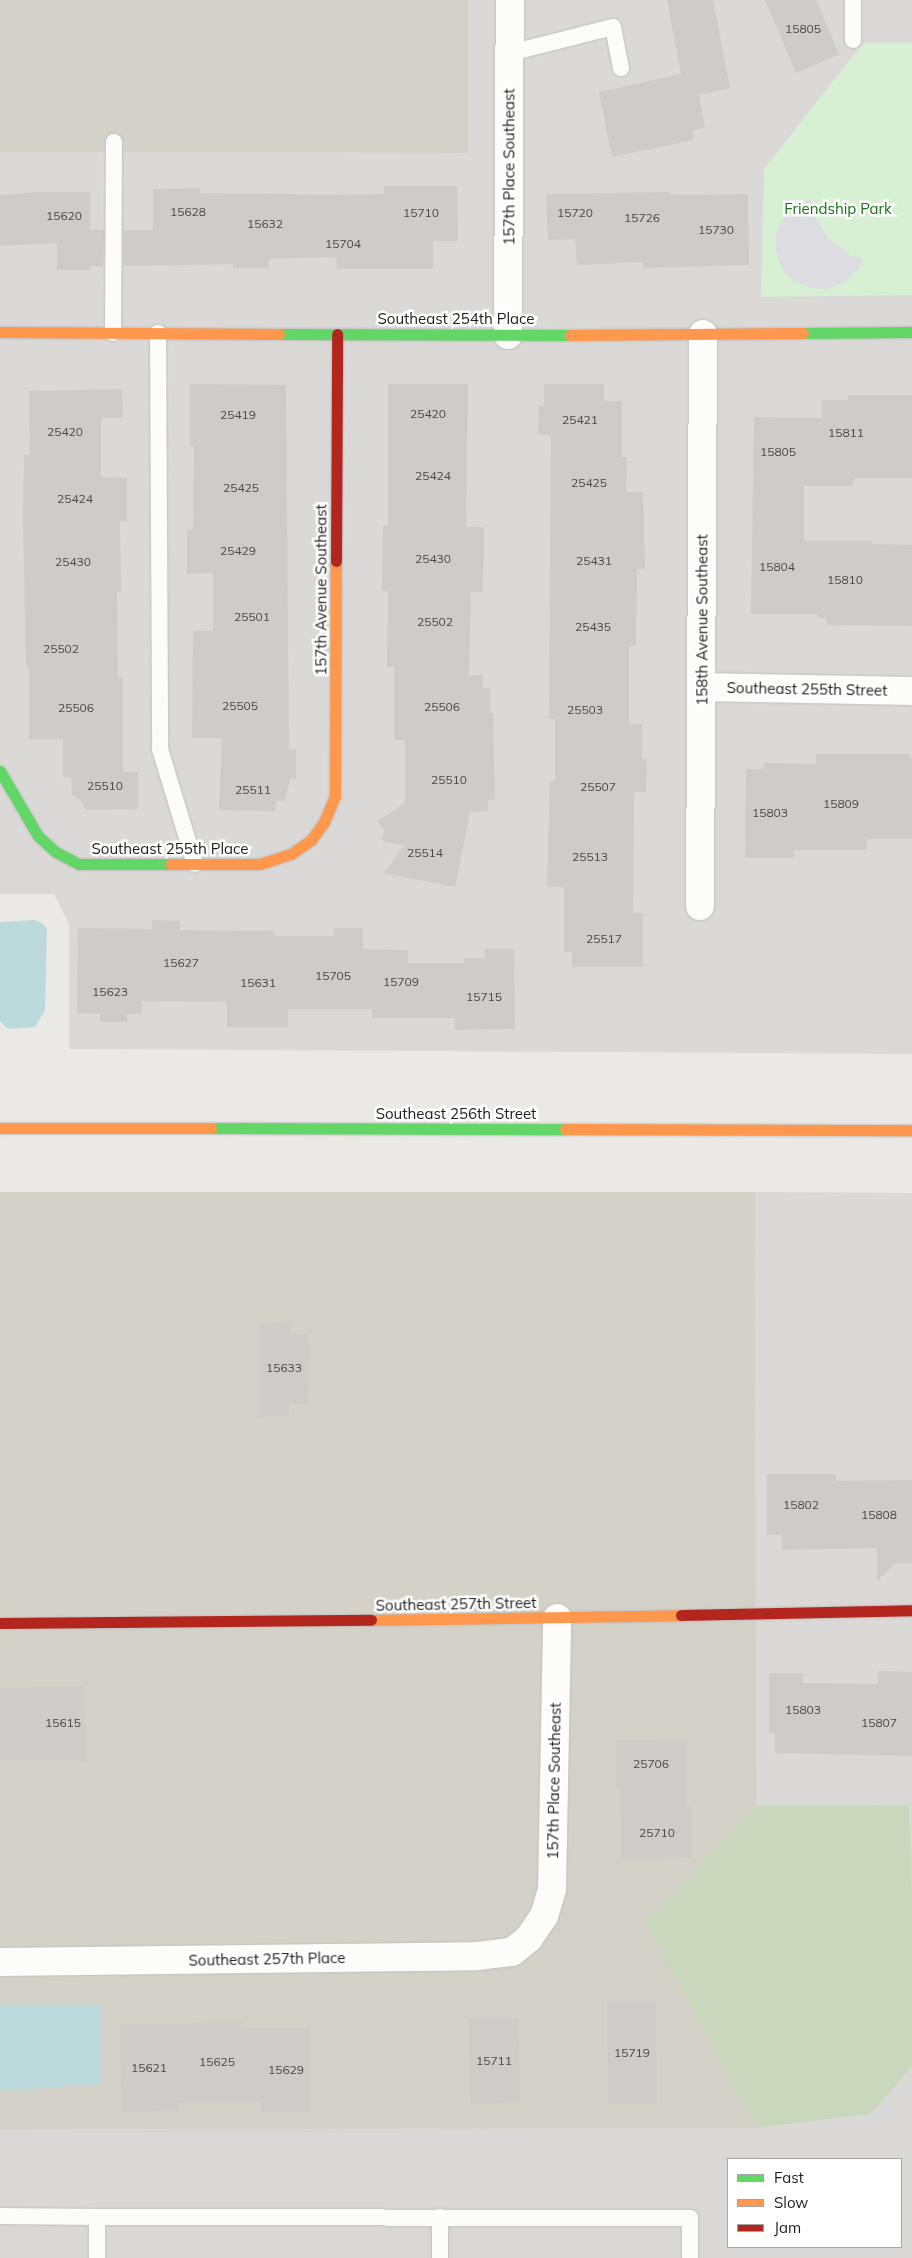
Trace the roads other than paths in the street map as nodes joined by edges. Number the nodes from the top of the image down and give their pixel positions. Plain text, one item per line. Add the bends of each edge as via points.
1 (510, 0) edge
2 (853, 0) edge
3 (853, 40) dead end
4 (510, 53) junction
5 (621, 68) dead end
6 (114, 142) dead end
7 (0, 332) edge
8 (912, 332) edge
9 (113, 333) junction
10 (158, 333) junction
11 (337, 334) junction
12 (703, 334) junction
13 (508, 335) junction
14 (701, 687) junction
15 (912, 691) edge
16 (0, 771) edge
17 (311, 840) joint
18 (195, 864) junction
19 (700, 906) dead end
20 (0, 1128) edge
21 (912, 1130) edge
22 (912, 1610) edge
23 (557, 1618) junction
24 (0, 1623) edge
25 (529, 1938) joint
26 (0, 1962) edge
27 (0, 2216) edge
28 (97, 2217) junction
29 (440, 2217) junction
30 (97, 2258) edge
31 (440, 2258) edge
32 (690, 2258) edge

1 - 4 street, 157th Place Southeast
2 - 3 lane
4 - 5 lane via 613,27
4 - 13 street, 157th Place Southeast
6 - 9 lane
7 - 9 street, Southeast 254th Place
8 - 12 street, Southeast 254th Place
9 - 10 street, Southeast 254th Place
10 - 11 street, Southeast 254th Place
10 - 18 lane via 160,749
11 - 13 street, Southeast 254th Place
11 - 17 street, 157th Avenue Southeast via 335,796 324,822
12 - 13 street, Southeast 254th Place
12 - 14 street, 158th Avenue Southeast
14 - 15 street, Southeast 255th Street
14 - 19 street, 158th Avenue Southeast
16 - 18 street, Southeast 255th Place via 38,836 56,852 79,864
17 - 18 street, Southeast 255th Place via 291,854 260,864
20 - 21 street, Southeast 256th Street
22 - 23 street, Southeast 257th Street
23 - 24 street, Southeast 257th Street
23 - 25 street, 157th Place Southeast via 552,1888 544,1916
25 - 26 street, Southeast 257th Place via 512,1952 477,1956
27 - 28 lane
28 - 29 lane
28 - 30 lane
29 - 31 lane
29 - 32 lane via 690,2218

